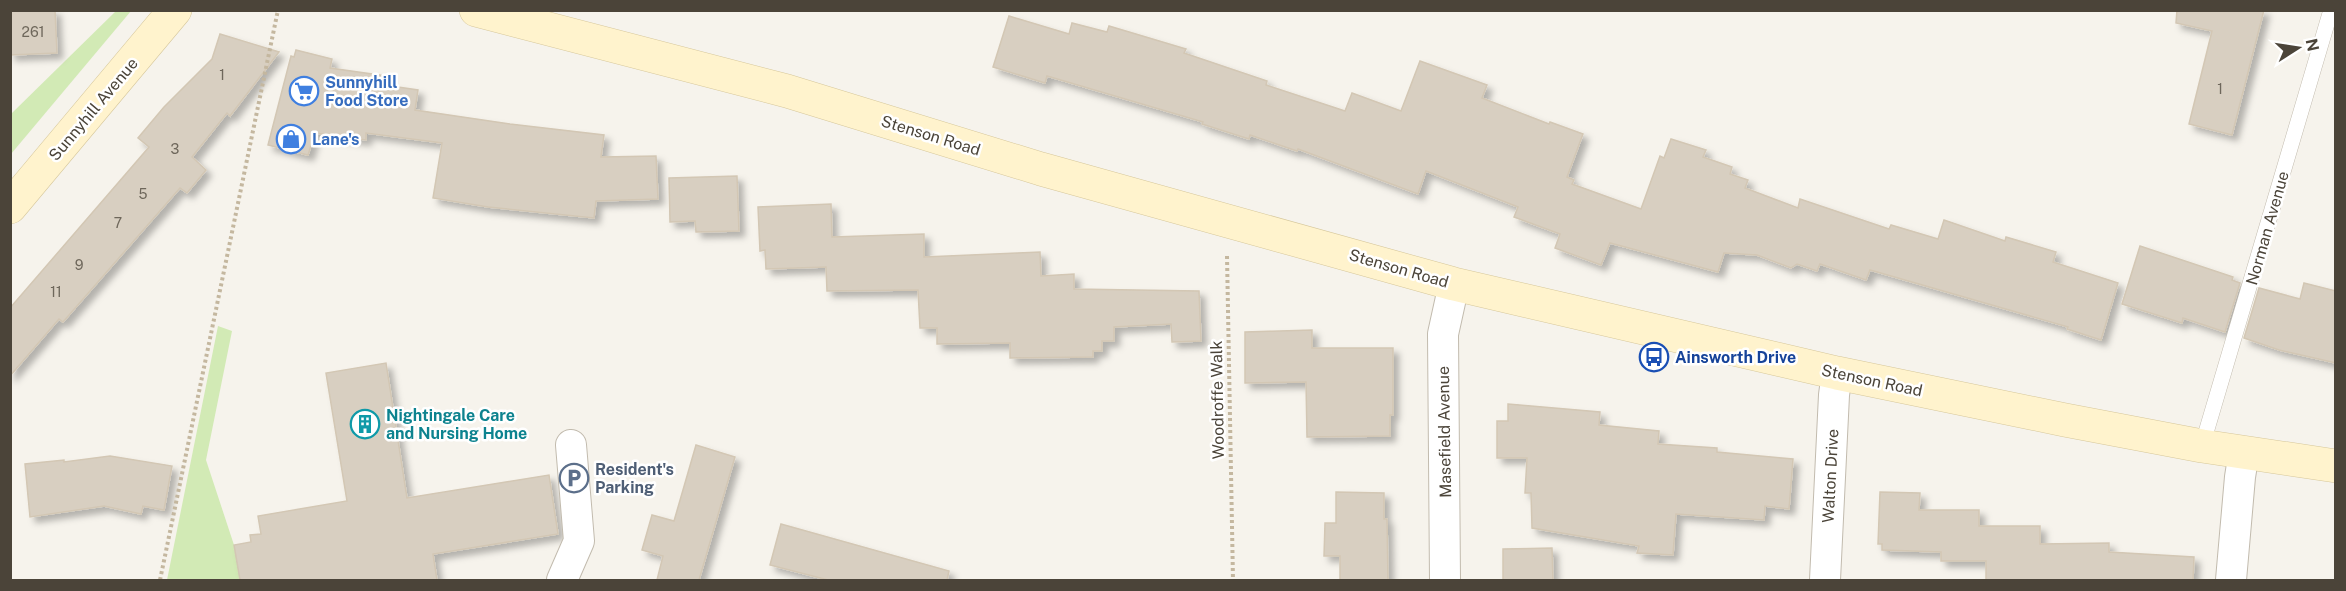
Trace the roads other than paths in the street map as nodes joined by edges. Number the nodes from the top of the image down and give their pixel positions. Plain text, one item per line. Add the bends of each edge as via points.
1 (176, 10) edge
2 (476, 10) edge
3 (2331, 10) edge
4 (10, 207) edge
5 (1454, 284) junction
6 (1837, 373) junction
7 (571, 445) dead end
8 (2202, 446) junction
9 (2244, 452) junction
10 (2336, 466) edge
11 (562, 580) edge
12 (1445, 580) edge
13 (1825, 580) edge
14 (2232, 580) edge

1 - 4 street, Sunnyhill Avenue
2 - 5 street, Stenson Road via 787,91 1041,169
3 - 8 lane, Norman Avenue
5 - 6 street, Stenson Road
5 - 12 street, Masefield Avenue via 1443,334
6 - 8 street, Stenson Road
6 - 13 street, Walton Drive
7 - 11 street via 579,541
8 - 9 street, Stenson Road
9 - 10 street, Stenson Road
9 - 14 street

